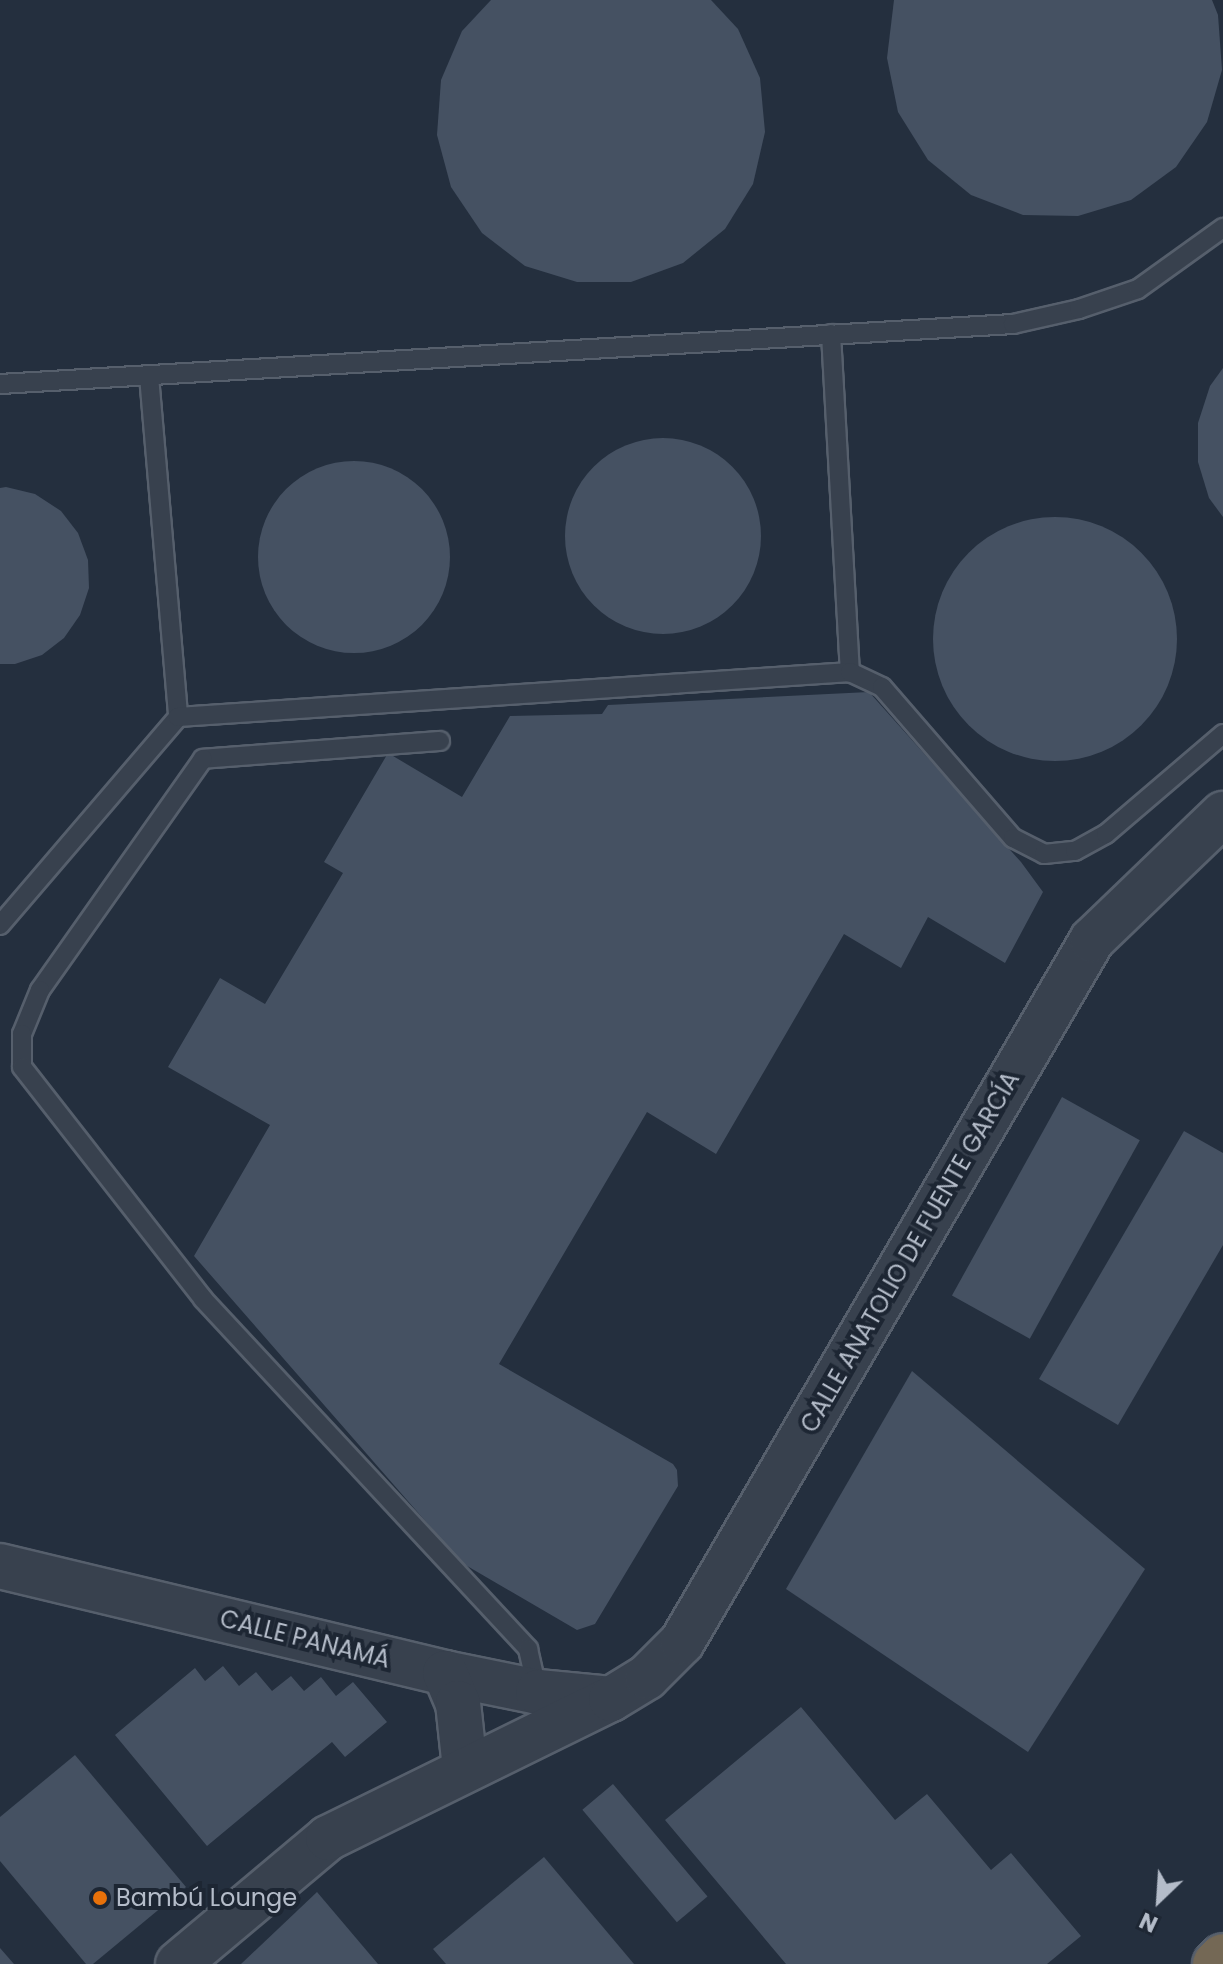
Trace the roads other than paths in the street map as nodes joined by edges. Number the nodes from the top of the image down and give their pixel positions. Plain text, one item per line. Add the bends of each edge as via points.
1 (1223, 228) edge
2 (831, 334) junction
3 (149, 376) junction
4 (0, 384) edge
5 (850, 672) junction
6 (178, 717) junction
7 (1223, 734) edge
8 (440, 741) dead end
9 (1223, 814) edge
10 (0, 925) edge
11 (0, 1566) edge
12 (445, 1673) junction
13 (538, 1692) junction
14 (611, 1699) junction
15 (465, 1768) junction
16 (1223, 1956) edge
17 (178, 1964) edge
18 (1215, 1964) edge

1 - 2 lane via 1138,289 1079,309 1013,324
2 - 3 lane
2 - 5 lane
3 - 4 lane
3 - 6 lane
5 - 6 lane
5 - 7 lane via 882,687 1013,838 1044,854 1075,851 1106,834
6 - 10 lane
8 - 13 lane via 203,759 40,990 22,1034 22,1067 203,1299 528,1649
9 - 14 street, CALLE ANATOLIO DE FUENTE GARCÍA via 1092,940 682,1642 647,1677
11 - 12 street, CALLE PANAMÁ
12 - 13 street, CALLE PANAMÁ
12 - 15 street via 458,1703
13 - 14 street, CALLE PANAMÁ
14 - 15 street, CALLE ANATOLIO DE FUENTE GARCÍA
15 - 17 street, CALLE ANATOLIO DE FUENTE GARCÍA via 328,1838
16 - 18 highway

